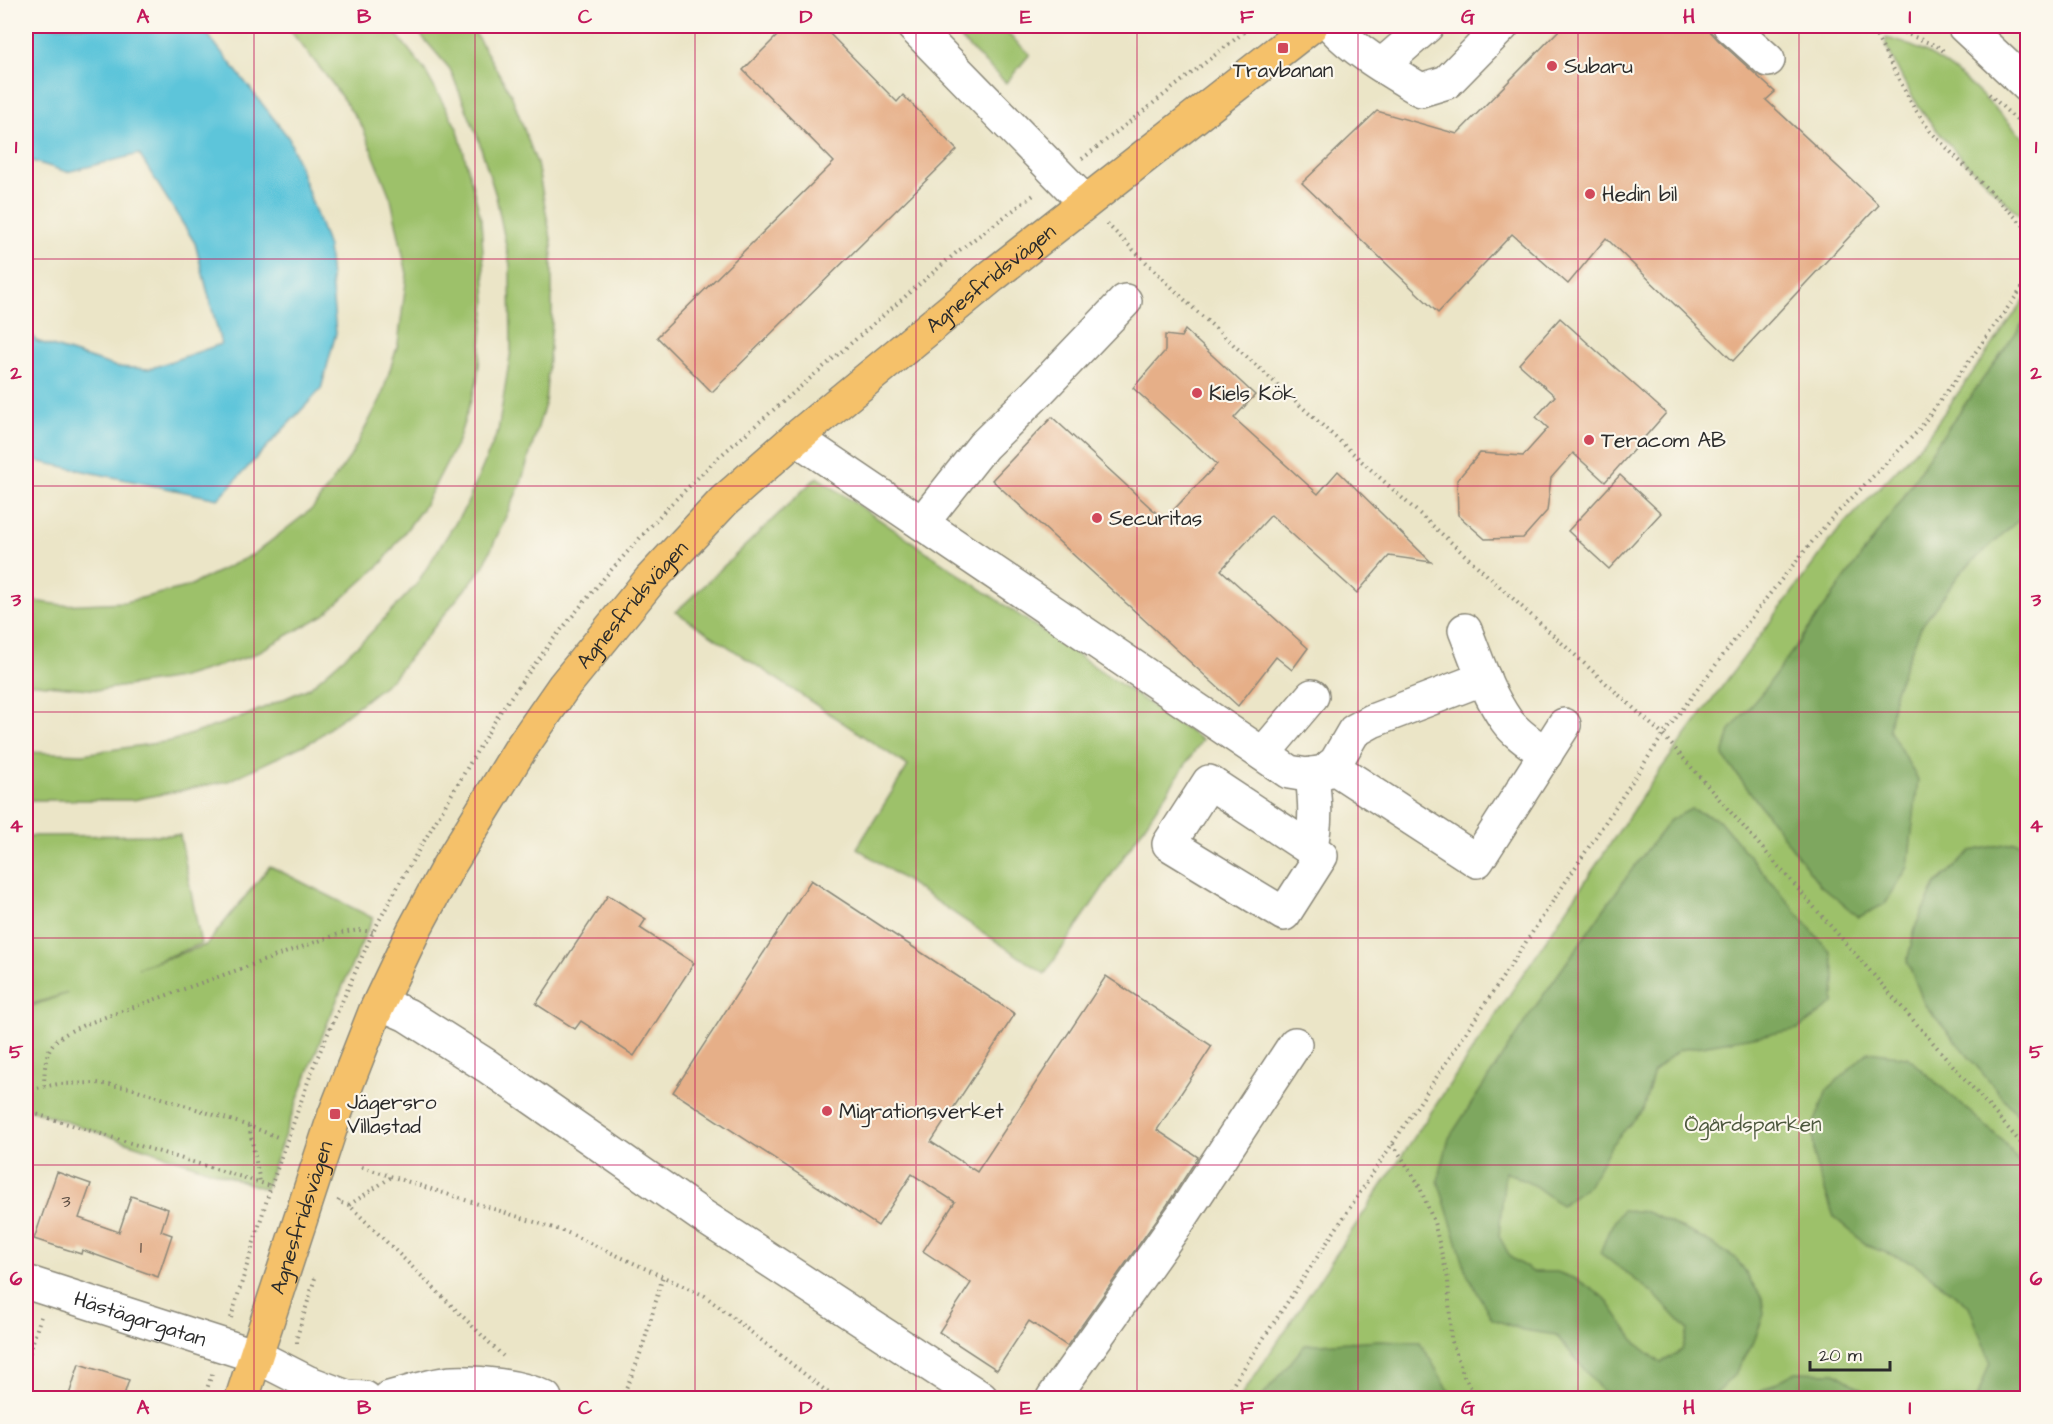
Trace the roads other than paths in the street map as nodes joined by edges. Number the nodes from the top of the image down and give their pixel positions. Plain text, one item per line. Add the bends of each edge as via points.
1 (913, 26) edge
2 (1311, 26) edge
3 (1332, 26) edge
4 (1427, 26) edge
5 (1502, 26) edge
6 (1730, 26) edge
7 (1968, 28) edge
8 (1768, 60) dead end
9 (1382, 65) junction
10 (2028, 86) edge
11 (1085, 202) junction
12 (1125, 301) dead end
13 (796, 438) junction
14 (922, 523) junction
15 (1465, 630) dead end
16 (1484, 678) junction
17 (1312, 696) dead end
18 (1564, 725) dead end
19 (1263, 754) junction
20 (1546, 754) junction
21 (1321, 770) junction
22 (1310, 849) dead end
23 (380, 1003) junction
24 (1295, 1044) dead end
25 (37, 1286) edge
26 (256, 1356) junction
27 (242, 1398) edge
28 (365, 1398) edge
29 (389, 1398) edge
30 (545, 1398) edge
31 (981, 1398) edge
32 (1053, 1398) edge

1 - 11 street
2 - 11 main road, Agnesfridsvägen
3 - 9 street
4 - 9 street
5 - 9 street via 1447,82 1421,90
6 - 8 street
7 - 10 street
11 - 13 main road, Agnesfridsvägen
12 - 14 street via 983,446
13 - 14 street
13 - 23 main road, Agnesfridsvägen via 724,501 651,579 564,686 448,867
14 - 19 street
15 - 16 street
16 - 20 street via 1506,721
16 - 21 street via 1354,731 1336,762
17 - 19 street
18 - 20 street
19 - 21 street via 1289,772
20 - 21 street via 1477,861
21 - 22 street
23 - 26 main road, Agnesfridsvägen via 335,1114
23 - 31 street via 407,1015 487,1066 701,1215
24 - 32 street via 1182,1216
25 - 26 street, Hästägargatan
26 - 27 main road, Agnesfridsvägen
26 - 28 street, Hästägargatan via 347,1397
29 - 30 street via 452,1383 496,1385

